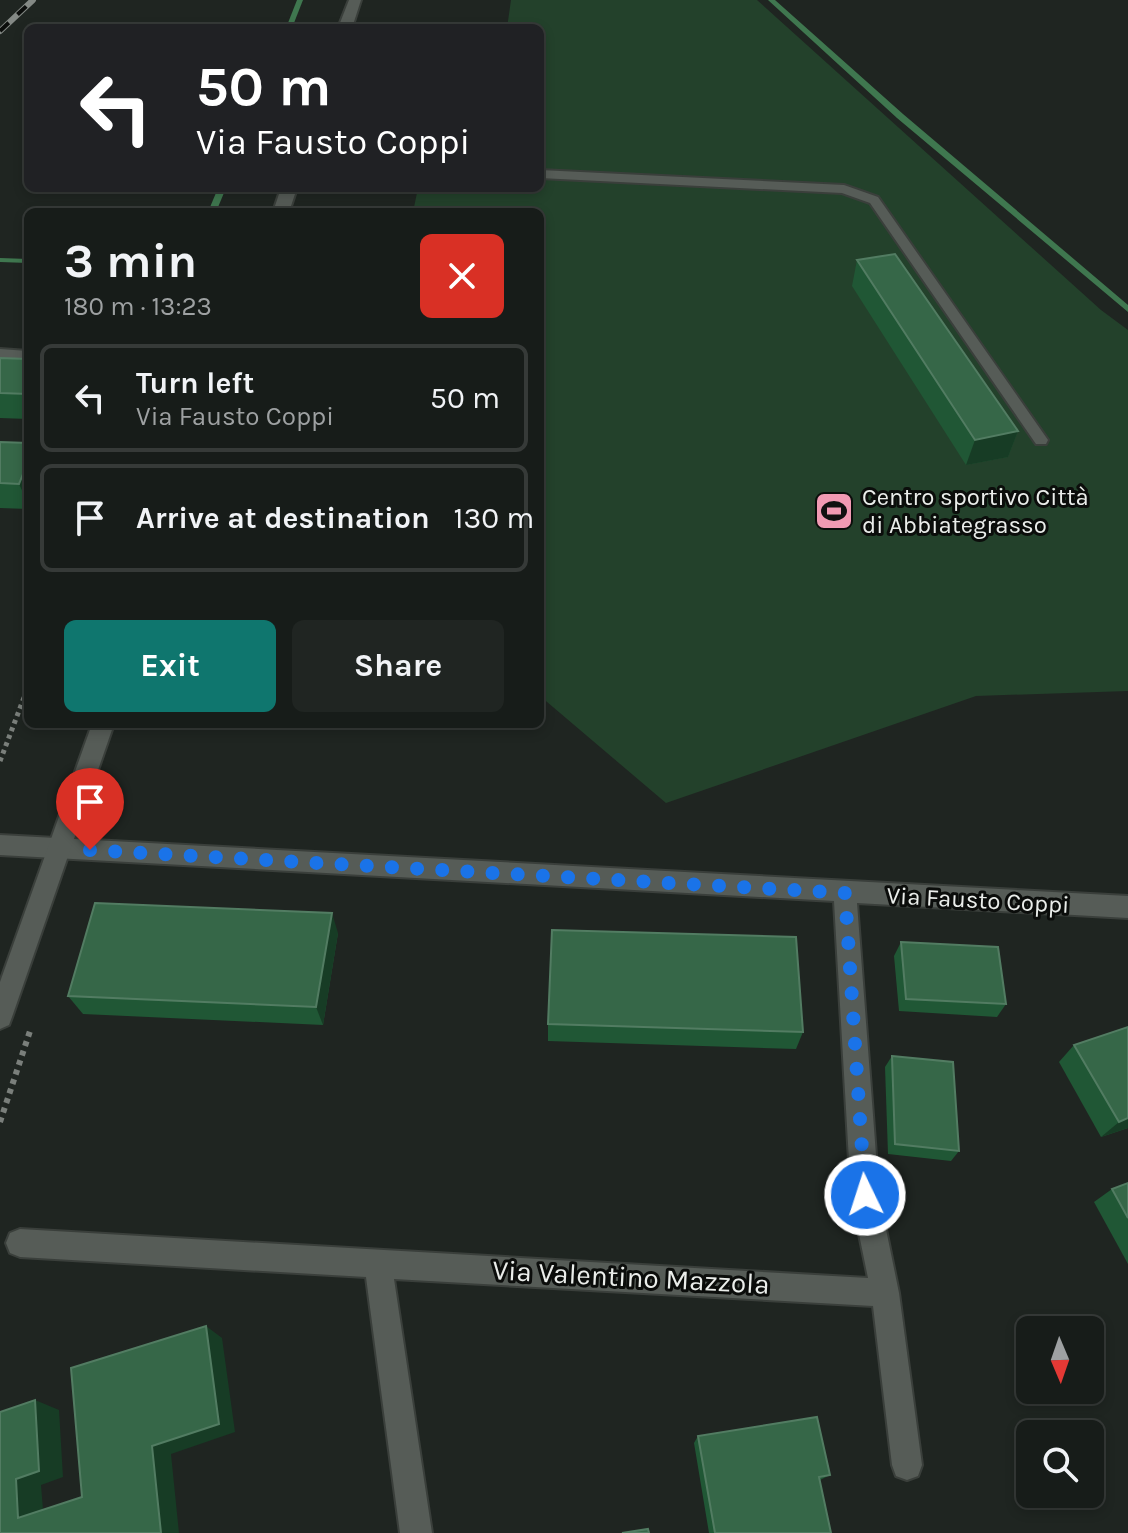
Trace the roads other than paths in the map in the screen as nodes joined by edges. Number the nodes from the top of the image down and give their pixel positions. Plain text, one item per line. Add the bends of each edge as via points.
1 (355, 0) edge
2 (346, 24) edge
3 (544, 174) edge
4 (0, 355) edge
5 (24, 357) edge
6 (1041, 440) dead end
7 (102, 728) edge
8 (0, 845) edge
9 (60, 848) junction
10 (845, 893) junction
11 (1128, 907) edge
12 (0, 1017) edge
13 (20, 1243) dead end
14 (378, 1262) junction
15 (885, 1293) junction
16 (907, 1465) dead end
17 (416, 1533) edge

1 - 2 street
3 - 6 lane via 844,189 874,200
4 - 5 street
7 - 9 street
8 - 9 street, Via Fausto Coppi
9 - 10 street, Via Fausto Coppi
9 - 12 street
10 - 11 street, Via Fausto Coppi
10 - 15 street via 865,1195
13 - 14 street, Via Valentino Mazzola
14 - 15 street, Via Valentino Mazzola
14 - 17 street
15 - 16 street

